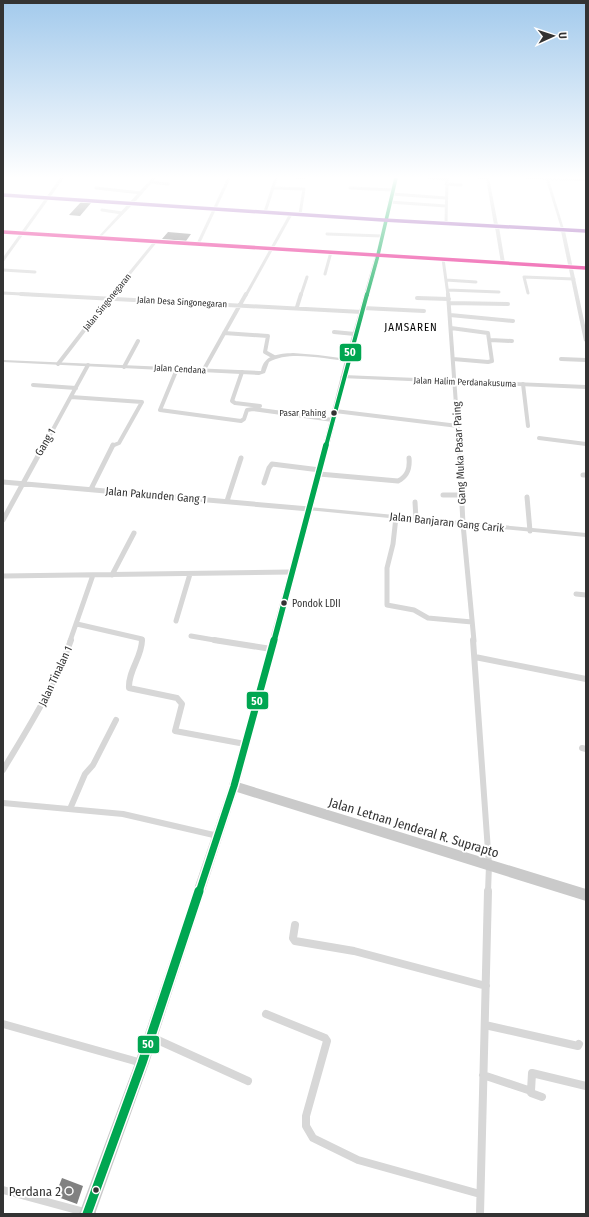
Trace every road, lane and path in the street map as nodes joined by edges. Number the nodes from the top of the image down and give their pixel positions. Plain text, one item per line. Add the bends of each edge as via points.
1 (22, 234) edge
2 (37, 235) edge
3 (103, 235) edge
4 (202, 235) edge
5 (279, 235) edge
6 (349, 235) edge
7 (498, 235) edge
8 (564, 235) edge
9 (382, 236) joint
10 (100, 238) junction
11 (156, 241) junction
12 (198, 244) junction
13 (271, 248) junction
14 (331, 252) junction
15 (378, 255) junction
16 (443, 259) junction
17 (3, 260) edge
18 (503, 263) junction
19 (572, 267) junction
20 (586, 268) edge
21 (3, 270) edge
22 (34, 272) dead end
23 (325, 274) dead end
24 (307, 277) dead end
25 (574, 279) junction
26 (446, 280) junction
27 (476, 282) dead end
28 (448, 290) junction
29 (499, 292) dead end
30 (3, 293) edge
31 (528, 293) dead end
32 (109, 298) junction
33 (417, 298) dead end
34 (449, 301) junction
35 (508, 304) dead end
36 (239, 305) junction
37 (297, 307) junction
38 (362, 310) junction
39 (424, 311) dead end
40 (450, 315) junction
41 (513, 321) dead end
42 (451, 328) junction
43 (334, 332) dead end
44 (224, 333) junction
45 (355, 334) junction
46 (490, 340) junction
47 (138, 341) dead end
48 (512, 341) dead end
49 (586, 341) edge
50 (274, 357) junction
51 (453, 359) junction
52 (560, 359) dead end
53 (348, 360) junction
54 (586, 360) edge
55 (3, 361) edge
56 (58, 364) junction
57 (88, 365) junction
58 (124, 367) junction
59 (177, 369) junction
60 (203, 371) junction
61 (242, 372) junction
62 (343, 377) junction
63 (455, 381) junction
64 (523, 384) junction
65 (33, 385) dead end
66 (586, 387) edge
67 (76, 388) junction
68 (71, 397) junction
69 (334, 416) junction
70 (458, 426) junction
71 (528, 426) dead end
72 (540, 438) dead end
73 (586, 444) edge
74 (241, 458) dead end
75 (409, 458) dead end
76 (319, 472) junction
77 (3, 482) edge
78 (264, 483) dead end
79 (22, 484) junction
80 (91, 489) junction
81 (443, 495) dead end
82 (461, 495) junction
83 (527, 497) dead end
84 (227, 501) junction
85 (415, 502) dead end
86 (309, 509) junction
87 (396, 517) junction
88 (416, 519) junction
89 (3, 520) edge
90 (463, 524) junction
91 (530, 531) junction
92 (134, 533) dead end
93 (586, 535) edge
94 (291, 572) junction
95 (190, 574) junction
96 (93, 575) junction
97 (112, 575) junction
98 (3, 576) edge
99 (576, 594) dead end
100 (586, 595) edge
101 (176, 621) dead end
102 (472, 622) junction
103 (77, 624) junction
104 (192, 636) dead end
105 (271, 649) junction
106 (475, 657) junction
107 (586, 679) edge
108 (116, 720) dead end
109 (244, 749) junction
110 (3, 770) edge
111 (234, 786) junction
112 (3, 803) edge
113 (70, 809) junction
114 (218, 836) junction
115 (489, 865) junction
116 (586, 895) edge
117 (295, 925) dead end
118 (486, 986) junction
119 (266, 1014) dead end
120 (3, 1024) edge
121 (485, 1025) junction
122 (151, 1037) junction
123 (579, 1044) dead end
124 (142, 1063) junction
125 (483, 1075) junction
126 (248, 1081) dead end
127 (586, 1086) edge
128 (531, 1091) junction
129 (542, 1097) dead end
130 (3, 1190) edge
131 (480, 1194) junction
132 (89, 1213) edge
133 (480, 1214) edge

1 - 17 street
2 - 10 main road
3 - 10 street
4 - 12 street
5 - 13 street
6 - 9 street
7 - 18 street
8 - 19 street
9 - 15 main road
10 - 11 main road
11 - 12 main road
11 - 32 street, Jalan Singonegaran
12 - 13 main road
13 - 14 main road
13 - 36 street
14 - 15 main road
14 - 23 street
15 - 16 main road
15 - 38 main road
16 - 18 main road
16 - 26 street, Gang Muka Pasar Paing
18 - 19 main road
19 - 20 main road
19 - 25 street
21 - 22 street
24 - 37 street
25 - 31 street via 524,277
25 - 49 street
26 - 27 street
26 - 28 street, Gang Muka Pasar Paing
28 - 29 street
28 - 34 street, Gang Muka Pasar Paing
30 - 32 street, Jalan Desa Singonegaran
32 - 36 street, Jalan Desa Singonegaran
32 - 56 street, Jalan Singonegaran
33 - 34 street
34 - 35 street
34 - 40 street, Gang Muka Pasar Paing
36 - 37 street, Jalan Desa Singonegaran
36 - 44 street
37 - 38 street, Jalan Desa Singonegaran
38 - 39 street, Jalan Desa Singonegaran
38 - 45 main road
40 - 41 street
40 - 42 street, Gang Muka Pasar Paing
42 - 46 street via 485,332 490,335
42 - 51 street, Gang Muka Pasar Paing
43 - 45 street
44 - 50 street via 268,336 265,352
44 - 60 street
45 - 53 main road
46 - 48 street
46 - 51 street via 491,362
47 - 58 street
50 - 53 street via 291,355
50 - 61 street, Jalan Cendana via 266,361 263,372
51 - 63 street, Gang Muka Pasar Paing
52 - 54 street
53 - 62 main road
55 - 56 street, Jalan Cendana
56 - 57 street, Jalan Cendana
57 - 58 street, Jalan Cendana
57 - 67 street, Gang 1
58 - 59 street, Jalan Cendana
59 - 60 street, Jalan Cendana
59 - 69 street via 160,410 242,421 247,410 253,409
60 - 61 street, Jalan Cendana
61 - 69 street via 233,402
62 - 63 street, Jalan Halim Perdanakusuma
62 - 69 main road
63 - 64 street, Jalan Halim Perdanakusuma
63 - 70 street, Gang Muka Pasar Paing
64 - 66 street, Jalan Halim Perdanakusuma
64 - 71 street
65 - 67 street
67 - 68 street, Gang 1
68 - 79 street, Gang 1
68 - 80 street via 142,402 119,443 112,445
69 - 70 street
69 - 76 main road
70 - 82 street, Gang Muka Pasar Paing
72 - 73 street
74 - 84 street
75 - 76 street via 408,471 398,480
76 - 78 street via 272,464
76 - 86 main road
77 - 79 street, Jalan Pakunden Gang 1
79 - 80 street, Jalan Pakunden Gang 1
79 - 89 street, Gang 1
80 - 84 street, Jalan Pakunden Gang 1
81 - 82 street
82 - 90 street, Gang Muka Pasar Paing
83 - 91 street
84 - 86 street, Jalan Pakunden Gang 1
85 - 88 street
86 - 87 street, Jalan Banjaran Gang Carik
86 - 94 main road
87 - 88 street, Jalan Banjaran Gang Carik
87 - 102 street via 387,568 387,605 414,610 428,618
88 - 90 street, Jalan Banjaran Gang Carik
90 - 91 street, Jalan Banjaran Gang Carik
90 - 102 street, Gang Muka Pasar Paing
91 - 93 street, Jalan Banjaran Gang Carik
92 - 97 street
94 - 95 street
94 - 105 main road
95 - 97 street
95 - 101 street
96 - 97 street
96 - 98 street
96 - 103 street, Jalan Tinalan 1
99 - 100 street
102 - 106 street, Gang Muka Pasar Paing
103 - 109 street via 142,639 142,652 129,680 129,688 181,701 182,708 175,731
103 - 110 street, Jalan Tinalan 1 via 64,662 52,686
104 - 105 street
105 - 109 main road
106 - 107 street
106 - 115 street, Gang Muka Pasar Paing
108 - 113 street
109 - 111 main road
111 - 114 main road
111 - 115 main road, Jalan Letnan Jenderal R. Suprapto
112 - 113 street
113 - 114 street via 123,814
114 - 122 main road
115 - 116 main road, Jalan Letnan Jenderal R. Suprapto
115 - 118 street, Gang Muka Pasar Paing
117 - 118 street via 295,941 354,951
118 - 121 street, Gang Muka Pasar Paing
119 - 131 street via 327,1041 306,1116 306,1126 313,1138 358,1160
120 - 124 street
121 - 123 street via 578,1046
121 - 125 street, Gang Muka Pasar Paing
122 - 124 main road
122 - 126 street
124 - 132 main road
125 - 128 street
125 - 131 street, Gang Muka Pasar Paing
127 - 128 street via 532,1073
128 - 129 street
130 - 132 street
131 - 133 street, Gang Muka Pasar Paing

